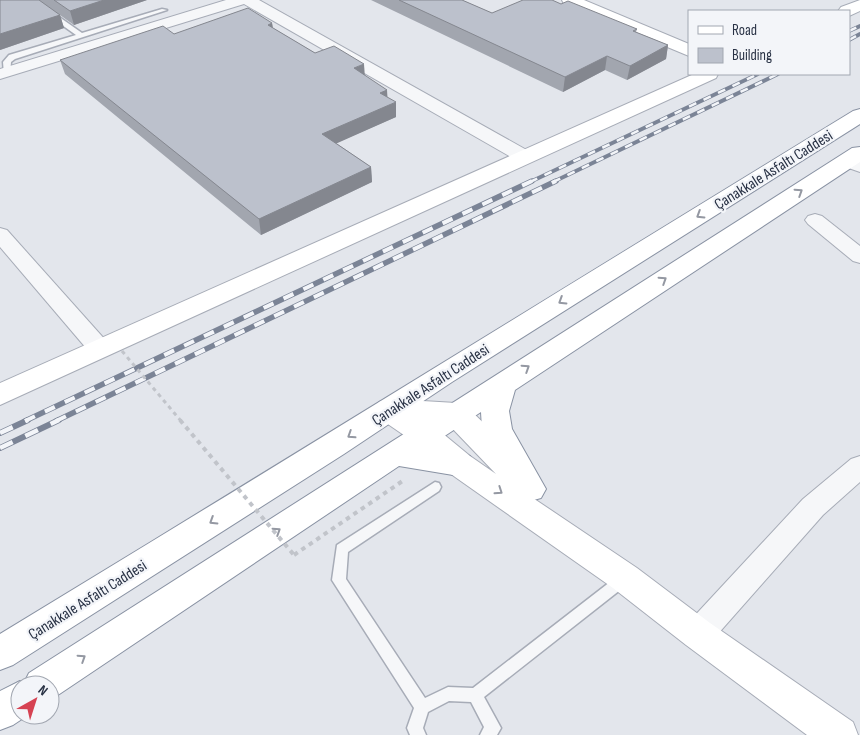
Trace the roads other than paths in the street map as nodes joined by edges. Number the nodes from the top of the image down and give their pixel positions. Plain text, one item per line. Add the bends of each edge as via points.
1 (30, 0) edge
2 (241, 0) edge
3 (248, 0) edge
4 (570, 0) edge
5 (164, 10) dead end
6 (82, 36) junction
7 (688, 52) edge
8 (4, 73) edge
9 (707, 75) edge
10 (860, 115) edge
11 (525, 157) junction
12 (856, 160) edge
13 (814, 220) dead end
14 (0, 234) edge
15 (860, 256) edge
16 (111, 350) junction
17 (502, 384) junction
18 (0, 395) edge
19 (389, 410) junction
20 (456, 414) junction
21 (438, 461) junction
22 (860, 466) edge
23 (530, 489) junction
24 (625, 578) junction
25 (698, 634) junction
26 (0, 653) edge
27 (57, 675) edge
28 (475, 695) junction
29 (422, 707) junction
30 (418, 735) edge
31 (488, 735) edge
32 (839, 735) edge

1 - 6 lane
2 - 8 street
3 - 11 street
4 - 7 main road
5 - 6 lane
6 - 8 lane via 12,58 7,62
9 - 11 main road
10 -> 19 main road, Çanakkale Asfaltı Caddesi
11 - 16 main road
17 -> 12 main road
13 - 15 street
14 - 16 street
16 - 18 main road
17 - 20 main road
17 - 23 main road via 495,411 497,430
19 - 20 main road
19 - 21 main road
19 -> 26 main road, Çanakkale Asfaltı Caddesi
20 - 21 main road
20 - 23 main road
21 -> 24 main road
27 -> 21 main road via 395,454
21 - 29 lane via 342,548 339,580
22 - 25 street via 813,507
23 - 24 main road
24 - 25 main road
24 - 28 lane
25 - 32 main road
28 - 29 lane via 448,694
28 - 31 lane via 493,728
29 - 30 lane via 415,728

